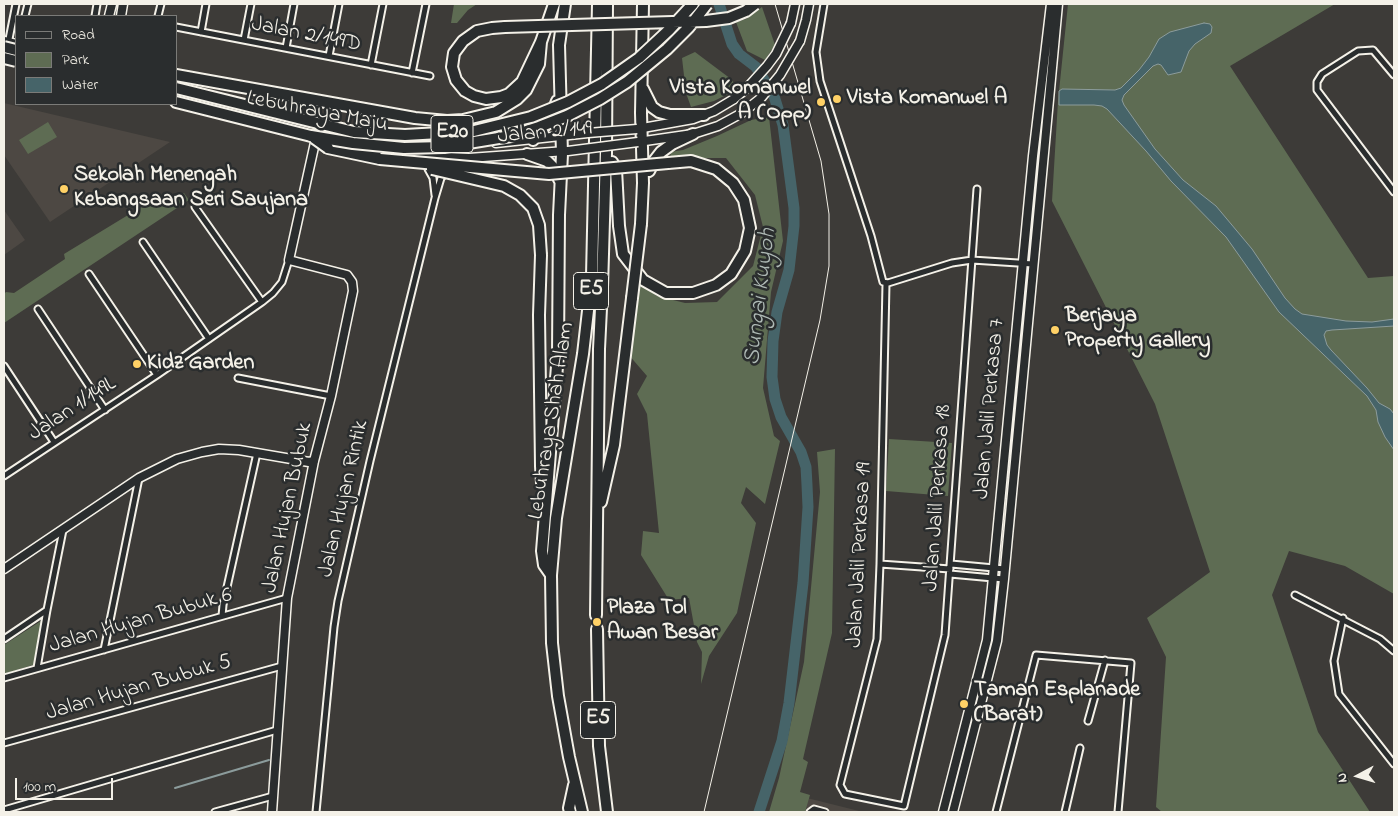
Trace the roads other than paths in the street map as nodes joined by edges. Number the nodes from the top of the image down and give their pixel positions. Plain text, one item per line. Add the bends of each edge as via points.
1 (16, 4) edge
2 (112, 4) edge
3 (206, 4) edge
4 (251, 4) edge
5 (294, 4) edge
6 (339, 4) edge
7 (383, 4) edge
8 (426, 4) edge
9 (554, 4) edge
10 (565, 4) edge
11 (598, 4) edge
12 (607, 4) edge
13 (643, 4) edge
14 (693, 4) edge
15 (707, 4) edge
16 (755, 4) edge
17 (795, 4) edge
18 (808, 4) edge
19 (824, 4) edge
20 (1051, 4) edge
21 (1058, 4) edge
22 (109, 15) edge
23 (178, 27) edge
24 (201, 32) junction
25 (244, 40) junction
26 (541, 42) junction
27 (8, 43) edge
28 (286, 48) junction
29 (328, 56) junction
30 (4, 60) edge
31 (371, 65) junction
32 (412, 72) junction
33 (178, 75) edge
34 (1394, 75) edge
35 (430, 76) dead end
36 (178, 86) edge
37 (642, 86) junction
38 (178, 87) edge
39 (561, 91) junction
40 (178, 103) edge
41 (176, 105) edge
42 (704, 115) junction
43 (640, 129) junction
44 (693, 134) junction
45 (564, 136) junction
46 (314, 137) junction
47 (533, 140) junction
48 (640, 142) junction
49 (565, 151) junction
50 (606, 153) junction
51 (527, 154) junction
52 (417, 156) junction
53 (469, 158) junction
54 (380, 159) junction
55 (643, 183) junction
56 (561, 184) junction
57 (977, 189) dead end
58 (1394, 192) edge
59 (435, 198) junction
60 (195, 207) dead end
61 (143, 242) dead end
62 (289, 260) junction
63 (972, 260) junction
64 (1022, 264) junction
65 (1033, 264) junction
66 (89, 274) dead end
67 (887, 283) junction
68 (262, 302) junction
69 (38, 310) dead end
70 (209, 339) junction
71 (4, 366) edge
72 (157, 375) junction
73 (238, 378) dead end
74 (331, 396) junction
75 (105, 410) junction
76 (54, 442) junction
77 (257, 453) junction
78 (314, 461) junction
79 (4, 476) edge
80 (139, 478) junction
81 (547, 496) junction
82 (596, 523) junction
83 (63, 529) junction
84 (880, 564) junction
85 (994, 568) junction
86 (4, 569) edge
87 (950, 569) junction
88 (1005, 569) junction
89 (551, 575) junction
90 (993, 578) junction
91 (1004, 579) junction
92 (1295, 595) dead end
93 (287, 598) junction
94 (46, 610) junction
95 (596, 614) dead end
96 (222, 616) junction
97 (1343, 618) junction
98 (597, 629) dead end
99 (4, 639) edge
100 (104, 650) junction
101 (1394, 651) edge
102 (1105, 660) junction
103 (282, 666) junction
104 (37, 668) junction
105 (4, 678) edge
106 (1088, 721) dead end
107 (277, 730) junction
108 (4, 743) edge
109 (1080, 748) dead end
110 (1394, 764) edge
111 (574, 781) junction
112 (273, 796) junction
113 (904, 806) joint
114 (4, 810) edge
115 (215, 812) edge
116 (272, 812) edge
117 (316, 812) edge
118 (570, 812) edge
119 (582, 812) edge
120 (607, 812) edge
121 (810, 812) edge
122 (825, 812) edge
123 (943, 812) edge
124 (952, 812) edge
125 (996, 812) edge
126 (1065, 812) edge
127 (1118, 812) edge

1 - 27 street
2 - 22 street
3 - 24 street
4 - 25 street
5 - 28 street
6 - 29 street
7 - 31 street
8 - 32 street
9 - 26 highway
10 - 39 highway via 559,45
11 - 89 highway, Lebuhraya Shah Alam / E5 via 591,286 559,494
12 - 50 highway, Lebuhraya Shah Alam / E5
13 - 37 highway
14 - 38 highway, Lebuhraya Maju / E20, bridge via 640,58 602,84 530,117 474,131 405,135 354,132
15 - 46 highway, Lebuhraya Maju / E20, bridge via 667,49 627,82 567,116 539,127 511,136 444,147 404,148
16 - 26 highway, bridge via 729,18 706,21 505,27 477,31 463,41 454,54 452,67 456,80 474,96 493,98 509,94 522,82
17 - 42 street, Jalan 2/149, bridge via 790,23 767,66 734,99
18 - 44 street, Jalan 2/149, bridge via 800,41 780,75 761,98 718,126
19 - 67 street, Jalan Jalil Perkasa 19 via 816,52 820,81 871,236 882,280
20 - 64 street, Jalan Jalil Perkasa 7
21 - 65 street, Jalan Jalil Perkasa 7
23 - 24 street, Jalan 2/149D
24 - 25 street, Jalan 2/149D
25 - 28 street, Jalan 2/149D
26 - 33 highway via 539,64 526,90 517,99 496,112 463,120 415,118
27 - 30 street
28 - 29 street, Jalan 2/149D
29 - 31 street, Jalan 2/149D
31 - 32 street, Jalan 2/149D
32 - 35 street, Jalan 2/149D
34 - 58 street via 1373,50 1358,51 1322,74 1317,82 1317,90
36 - 47 street, Jalan 2/149 via 373,136 463,144
37 - 42 highway via 658,112
37 - 43 highway
39 - 45 highway
39 - 47 highway via 549,121
40 - 46 highway, Lebuhraya Maju / E20
41 - 46 street, Jalan 2/149
42 - 43 street, Jalan 2/149
43 - 45 street, Jalan 2/149, bridge
43 - 48 highway
44 - 48 street, Jalan 2/149
44 - 55 highway via 661,152
45 - 47 street, Jalan 2/149
45 - 49 highway
46 - 52 street, Jalan 2/149 via 393,155
46 - 54 highway, bridge via 328,148
46 - 62 street, Jalan 1/149L
48 - 49 street, Jalan 2/149, bridge
48 - 55 highway
49 - 51 street, Jalan 2/149
49 - 56 highway
50 - 54 highway, bridge via 616,170 623,254 643,280 666,292 693,293 716,285 731,274 745,252 750,228 744,200 733,183 716,169 691,161 668,163 549,174
50 - 82 highway, Lebuhraya Shah Alam / E5
51 - 53 street, Jalan 2/149
51 - 56 highway via 547,161
52 - 53 street, Jalan 2/149
52 - 59 street, Jalan Hujan Rintik via 433,178
53 - 59 street, Jalan Hujan Rintik via 456,163 440,178
54 - 81 highway, bridge via 504,186 520,195 532,208 539,225 541,255 541,466
55 - 82 highway, bridge via 641,224 614,445
56 - 81 highway via 558,354
57 - 63 street, Jalan Jalil Perkasa 18
59 - 117 street, Jalan Hujan Rintik via 338,601
60 - 68 street
61 - 70 street
62 - 68 street, Jalan 1/149L via 282,282
62 - 74 street, Jalan Hujan Bubuk via 346,275 352,282 354,292
63 - 64 street
63 - 67 street
63 - 87 street, Jalan Jalil Perkasa 18
64 - 65 street
64 - 85 street, Jalan Jalil Perkasa 7
65 - 88 street, Jalan Jalil Perkasa 7
66 - 72 street
67 - 84 street, Jalan Jalil Perkasa 19
68 - 70 street, Jalan 1/149L
69 - 75 street
70 - 72 street, Jalan 1/149L
71 - 76 street
72 - 75 street, Jalan 1/149L
73 - 74 street
74 - 78 street, Jalan Hujan Bubuk
75 - 76 street, Jalan 1/149L
76 - 79 street, Jalan 1/149L
77 - 78 street
77 - 80 street via 219,449 202,452 177,459
77 - 96 street
78 - 93 street, Jalan Hujan Bubuk
80 - 83 street
80 - 100 street
81 - 89 highway via 542,551 544,565
82 - 95 highway, Lebuhraya Shah Alam / E5
83 - 86 street
83 - 94 street
84 - 87 street
84 - 113 street, Jalan Jalil Perkasa 19 via 876,639 840,785 845,794
85 - 87 street
85 - 88 street
85 - 90 street, Jalan Jalil Perkasa 7
87 - 90 street
87 - 113 street, Jalan Jalil Perkasa 18 via 945,635
88 - 91 street, Jalan Jalil Perkasa 7
89 - 111 highway, Lebuhraya Shah Alam / E5 via 555,670
90 - 91 street
90 - 123 street, Jalan Jalil Perkasa 7 via 987,640
91 - 124 street, Jalan Jalil Perkasa 7 via 996,641
92 - 97 street
93 - 96 street, Jalan Hujan Bubuk 6
93 - 103 street, Jalan Hujan Bubuk
94 - 99 street
94 - 104 street
96 - 100 street, Jalan Hujan Bubuk 6
97 - 101 street
97 - 110 street via 1334,661 1339,694
98 - 120 highway, E5 via 599,746
100 - 104 street, Jalan Hujan Bubuk 6
102 - 106 street
102 - 125 street via 1036,654
102 - 127 street via 1131,662
103 - 107 street, Jalan Hujan Bubuk
103 - 108 street, Jalan Hujan Bubuk 5
104 - 105 street, Jalan Hujan Bubuk 6
107 - 112 street, Jalan Hujan Bubuk
107 - 114 street
109 - 126 street
111 - 118 highway
111 - 119 highway, Lebuhraya Shah Alam / E5
112 - 115 street
112 - 116 street, Jalan Hujan Bubuk
121 - 122 street via 814,809

